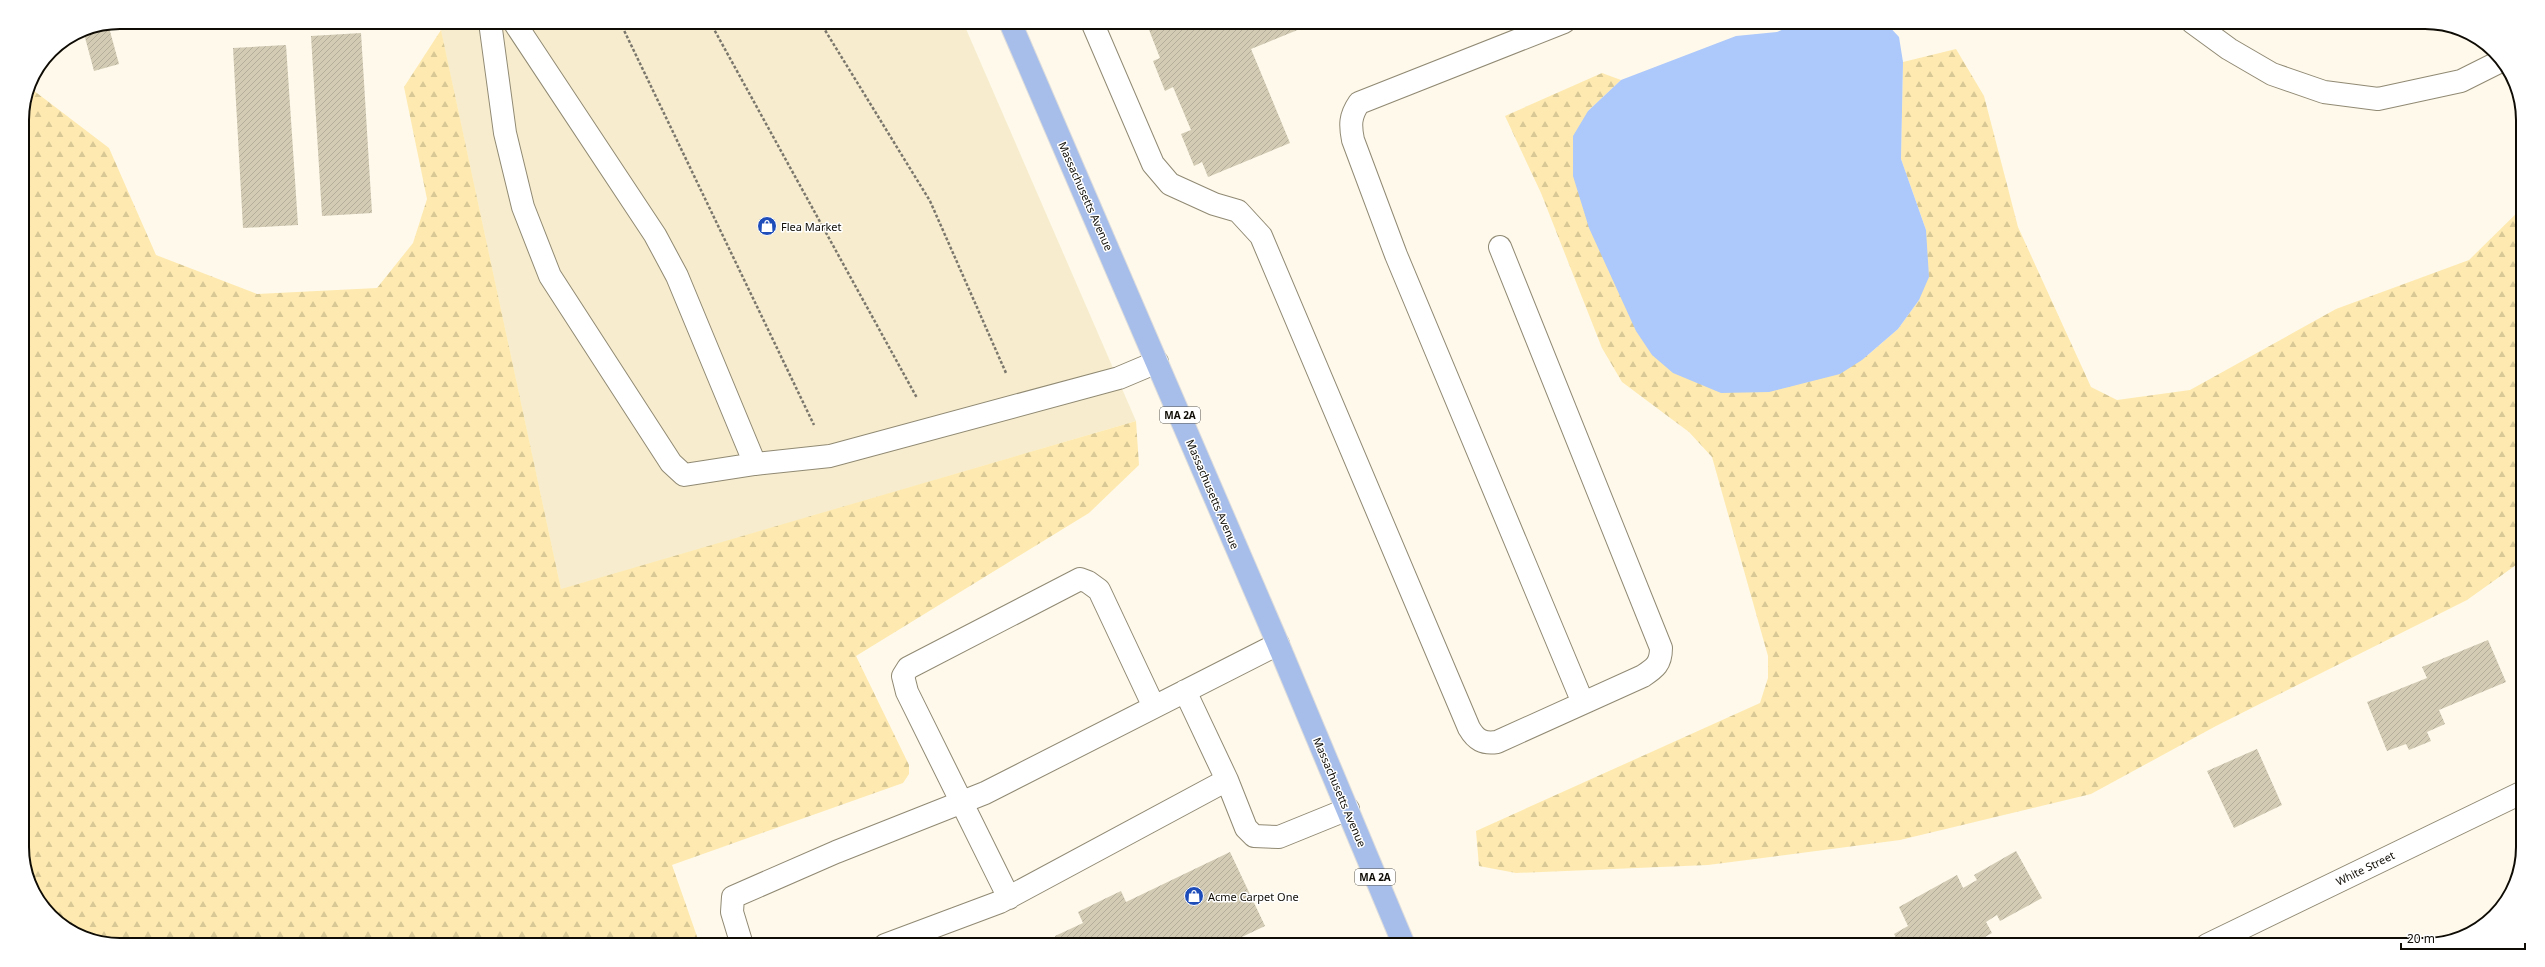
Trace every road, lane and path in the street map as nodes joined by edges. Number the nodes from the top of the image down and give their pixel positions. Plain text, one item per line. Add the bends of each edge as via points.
1 (491, 29) edge
2 (519, 29) edge
3 (623, 29) edge
4 (714, 29) edge
5 (824, 29) edge
6 (1013, 29) edge
7 (1095, 29) edge
8 (1546, 29) edge
9 (2202, 29) edge
10 (2496, 64) edge
11 (1500, 247) dead end
12 (1157, 362) junction
13 (1020, 405) junction
14 (933, 428) junction
15 (830, 456) junction
16 (755, 464) junction
17 (1278, 644) junction
18 (1185, 691) junction
19 (1582, 703) junction
20 (1154, 707) junction
21 (1227, 780) junction
22 (2516, 795) edge
23 (962, 802) junction
24 (1348, 809) junction
25 (1009, 898) junction
26 (740, 938) edge
27 (903, 938) edge
28 (1401, 938) edge
29 (2221, 938) edge

1 - 16 street via 505,133 523,207 550,276 671,463 684,476
2 - 16 street via 655,235 677,276
3 - 15 path
4 - 14 path
5 - 13 path via 930,201
6 - 12 main road, Massachusetts Avenue / MA 2A
7 - 19 street via 1160,176 1170,184 1238,212 1261,236 1475,738 1487,743 1497,742
8 - 19 street via 1359,103 1352,112 1350,125 1352,140 1396,255
9 - 10 street via 2229,49 2272,74 2324,92 2378,99 2461,82
11 - 19 street via 1661,648 1661,660 1655,668 1643,676
12 - 13 street via 1119,378
12 - 17 main road, Massachusetts Avenue / MA 2A
13 - 14 street
14 - 15 street
15 - 16 street
17 - 18 street
17 - 24 main road, Massachusetts Avenue / MA 2A
18 - 20 street
18 - 21 street
20 - 23 street
20 - 23 street via 1099,590 1080,579 908,668 903,676 903,684
21 - 24 street via 1246,828 1254,836 1279,837
21 - 25 street
22 - 29 street, White Street
23 - 25 street
23 - 26 street via 836,852 733,897 732,912
24 - 28 main road, Massachusetts Avenue / MA 2A
25 - 27 street

